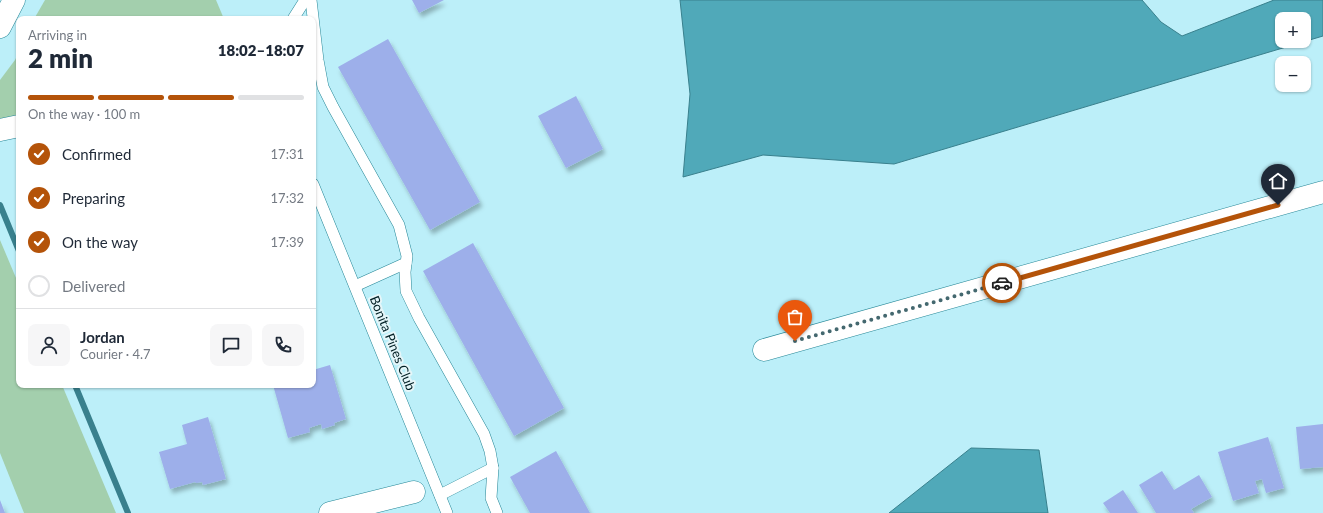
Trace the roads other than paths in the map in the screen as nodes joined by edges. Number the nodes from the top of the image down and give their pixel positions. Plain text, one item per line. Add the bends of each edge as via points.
1 (14, 0) edge
2 (305, 0) edge
3 (311, 0) edge
4 (295, 16) edge
5 (312, 16) edge
6 (0, 27) edge
7 (316, 62) edge
8 (317, 74) edge
9 (16, 127) edge
10 (0, 130) edge
11 (316, 191) edge
12 (1323, 192) edge
13 (406, 263) junction
14 (355, 286) junction
15 (764, 350) dead end
16 (493, 468) junction
17 (414, 492) dead end
18 (440, 495) junction
19 (330, 513) edge
20 (447, 513) edge
21 (497, 513) edge

1 - 6 street
2 - 4 lane
3 - 5 lane
7 - 8 lane
8 - 13 lane via 399,225 407,256
9 - 10 street
11 - 14 lane, Bonita Pines Club
12 - 15 street
13 - 14 lane
13 - 16 lane via 406,291 484,434
14 - 18 lane, Bonita Pines Club
16 - 18 lane
16 - 21 lane via 491,498
17 - 19 street
18 - 20 lane, Bonita Pines Club

